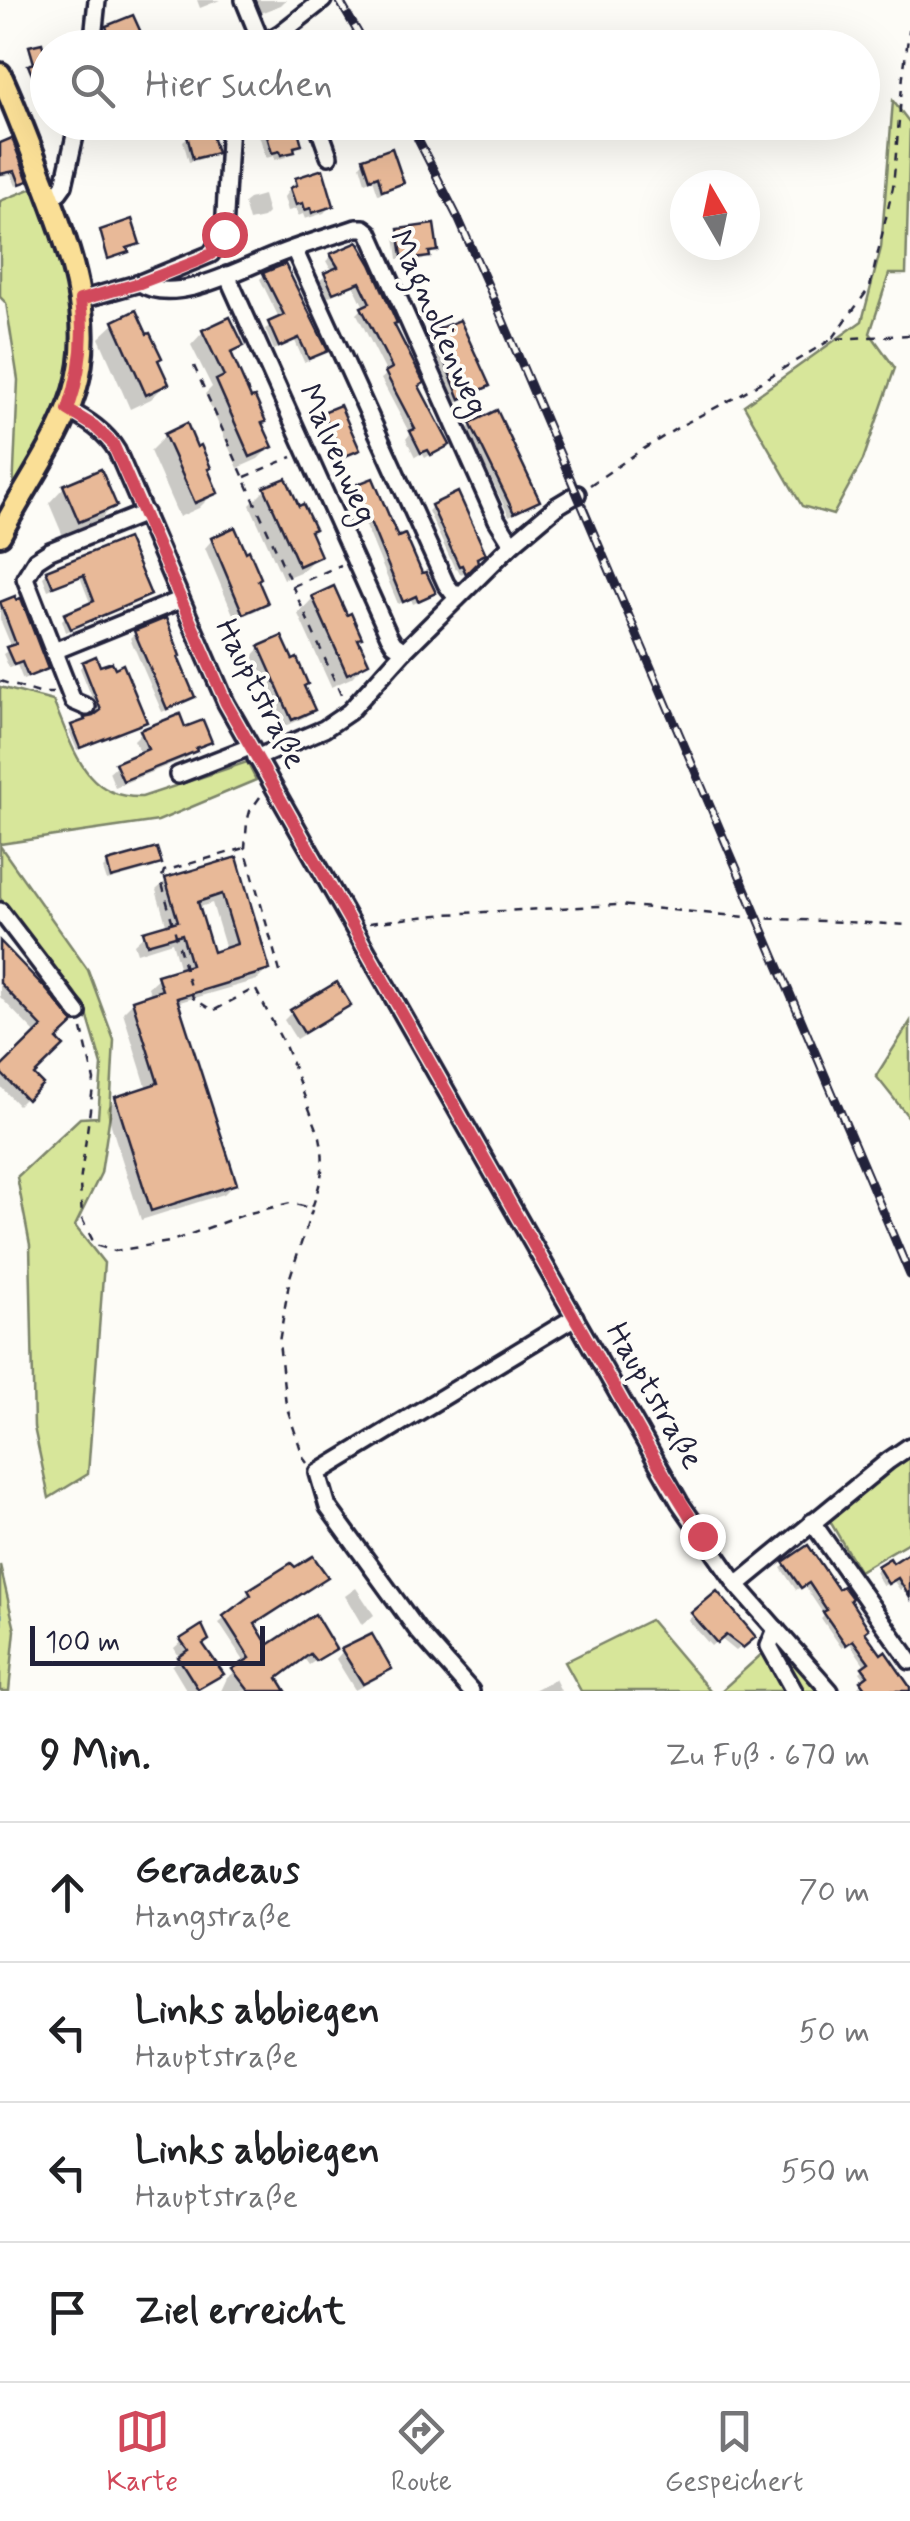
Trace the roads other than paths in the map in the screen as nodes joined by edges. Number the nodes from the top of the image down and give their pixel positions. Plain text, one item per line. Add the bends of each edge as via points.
1 (97, 0) edge
2 (244, 0) edge
3 (323, 0) edge
4 (94, 30) edge
5 (254, 30) edge
6 (295, 30) edge
7 (0, 74) edge
8 (9, 120) edge
9 (74, 140) edge
10 (229, 140) edge
11 (323, 140) edge
12 (329, 156) dead end
13 (49, 196) junction
14 (294, 248) junction
15 (227, 276) junction
16 (140, 283) junction
17 (80, 300) junction
18 (68, 410) junction
19 (577, 494) road end
20 (144, 513) junction
21 (0, 534) edge
22 (512, 544) junction
23 (457, 598) junction
24 (180, 600) junction
25 (54, 651) junction
26 (404, 651) junction
27 (87, 707) dead end
28 (253, 752) junction
29 (178, 775) dead end
30 (0, 911) edge
31 (78, 1013) road end
32 (574, 1317) junction
33 (910, 1446) edge
34 (812, 1522) junction
35 (737, 1585) junction
36 (776, 1629) junction
37 (910, 1661) edge
38 (471, 1691) edge
39 (794, 1691) edge
40 (830, 1691) edge

1 - 4 street
2 - 5 street
3 - 6 street
7 - 8 main road
8 - 13 main road
9 - 13 street via 64,185
10 - 16 street via 220,243 200,260
11 - 12 street
13 - 17 main road
14 - 15 street, Magnolienweg
14 - 22 street, Magnolienweg via 356,228 369,232
14 - 23 street
15 - 16 street, Magnolienweg via 183,288
15 - 26 street, Malvenweg via 389,636
16 - 17 street
17 - 18 main road via 83,348
18 - 20 street, Hauptstraße via 113,444
18 - 21 main road
19 - 22 street
20 - 24 street, Hauptstraße
20 - 25 street via 50,551 27,573
22 - 23 street
23 - 26 street
24 - 25 street
24 - 28 street, Hauptstraße
25 - 27 street via 74,701
26 - 28 street via 349,712 324,728
28 - 29 street
28 - 32 street, Hauptstraße
30 - 31 street
32 - 35 street, Hauptstraße via 680,1502
32 - 38 street, Hauptstraße via 318,1473 328,1508
33 - 34 street
34 - 35 street
34 - 37 street
35 - 36 street, Hauptstraße
36 - 39 street via 769,1646
36 - 40 street, Hauptstraße

